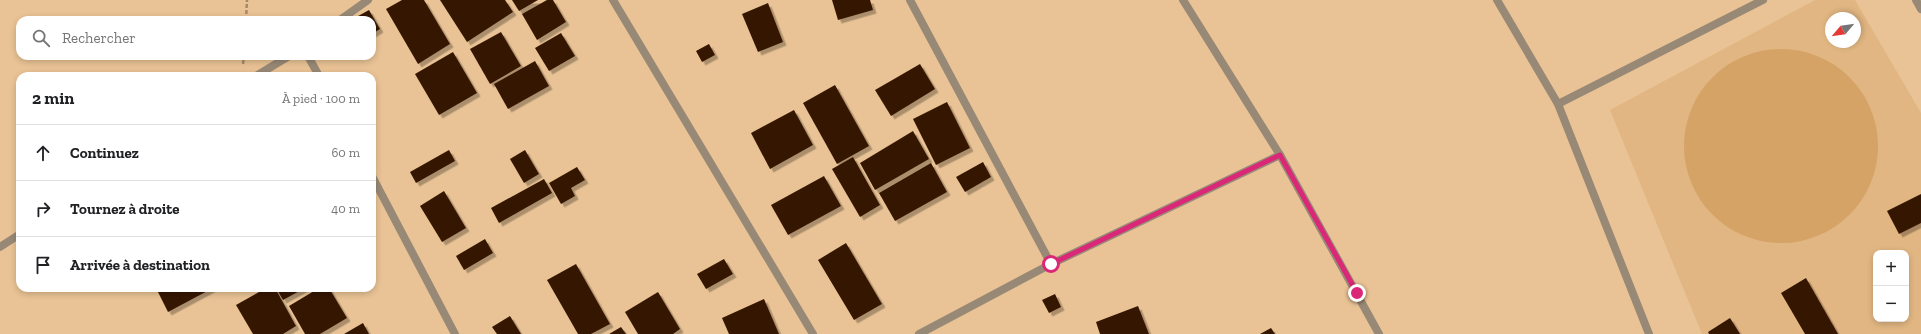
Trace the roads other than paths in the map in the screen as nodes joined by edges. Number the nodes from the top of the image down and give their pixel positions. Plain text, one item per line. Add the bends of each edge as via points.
1 (368, 0) edge
2 (613, 0) edge
3 (910, 0) edge
4 (1183, 0) edge
5 (1497, 0) edge
6 (1763, 0) edge
7 (1916, 0) edge
8 (1921, 9) edge
9 (346, 16) edge
10 (282, 60) edge
11 (310, 60) edge
12 (263, 72) edge
13 (317, 72) edge
14 (1558, 104) junction
15 (1280, 155) junction
16 (376, 184) edge
17 (16, 237) edge
18 (0, 247) edge
19 (1051, 264) junction
20 (456, 334) edge
21 (813, 334) edge
22 (919, 334) edge
23 (1379, 334) edge
24 (1648, 334) edge

1 - 9 street
2 - 21 street
3 - 19 street
4 - 15 street
5 - 14 street
6 - 14 street
7 - 8 street
10 - 12 street
11 - 13 street
14 - 24 street
15 - 19 street
15 - 23 street
16 - 20 street
17 - 18 street
19 - 22 street

